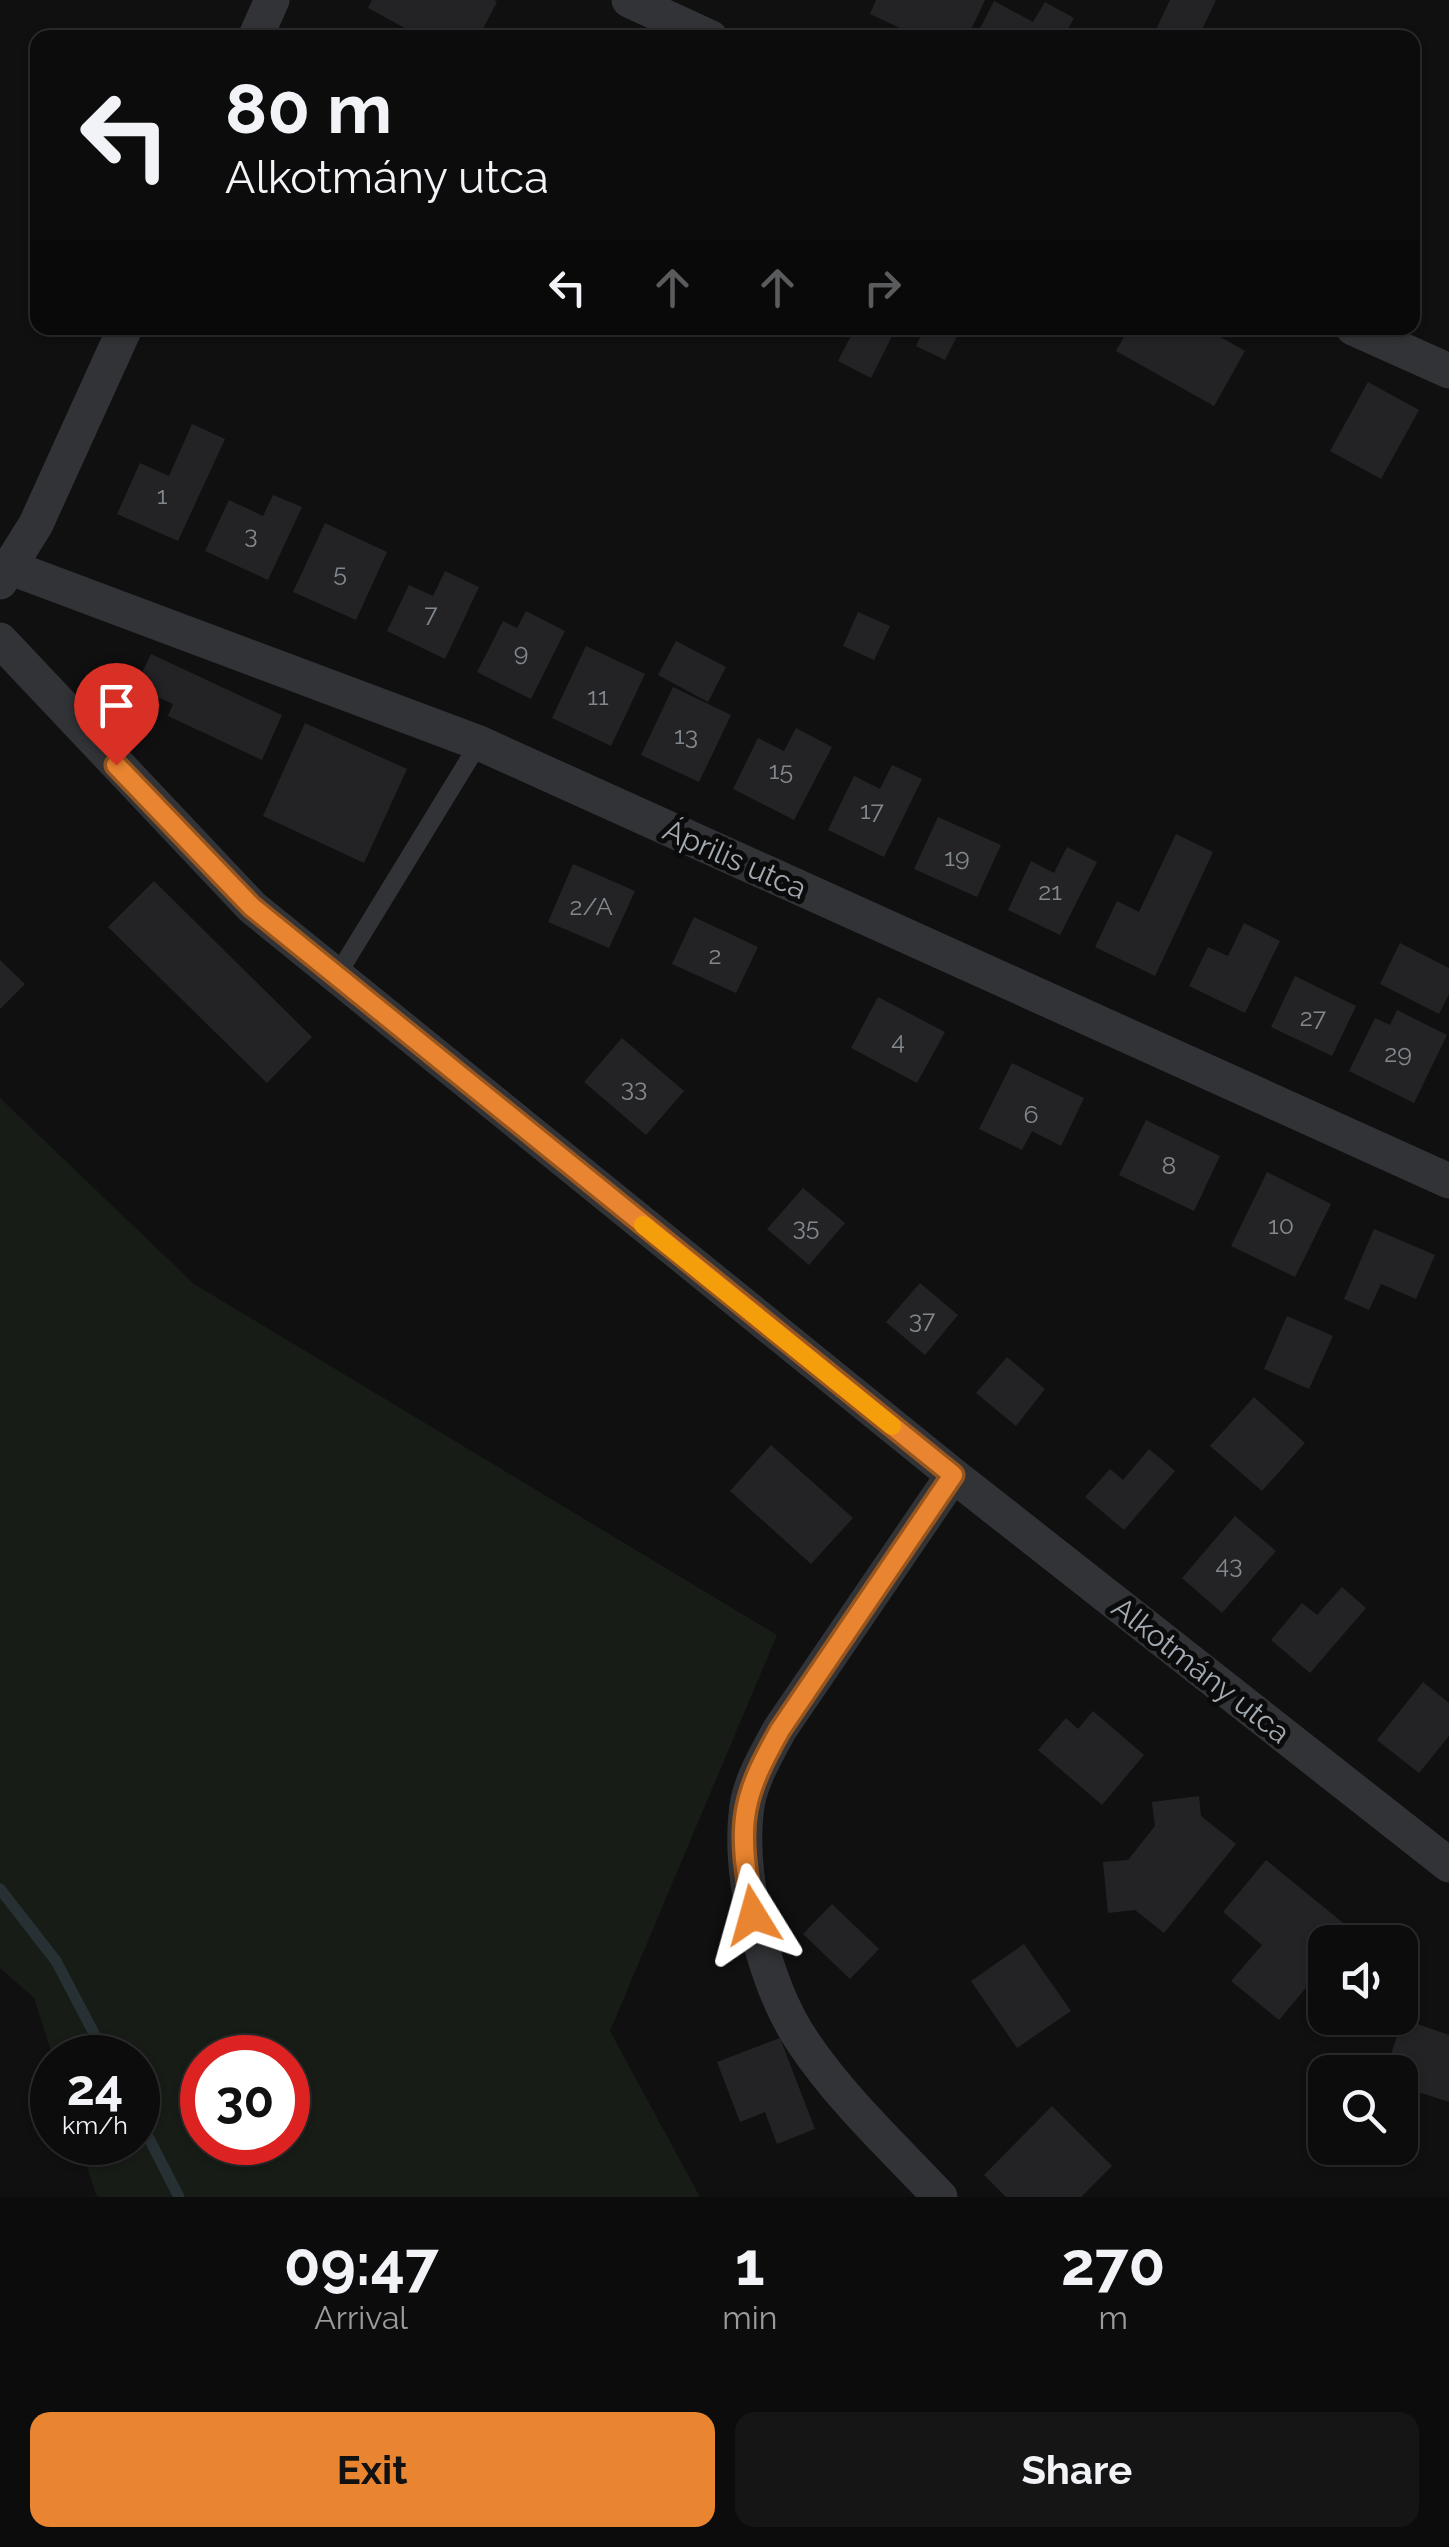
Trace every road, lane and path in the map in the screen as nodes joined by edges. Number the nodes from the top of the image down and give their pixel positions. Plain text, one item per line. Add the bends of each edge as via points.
1 (272, 0) edge
2 (628, 0) edge
3 (259, 30) edge
4 (694, 30) edge
5 (122, 335) edge
6 (1369, 335) edge
7 (1449, 370) edge
8 (5, 574) edge
9 (0, 640) edge
10 (478, 743) junction
11 (336, 977) junction
12 (1449, 1181) edge
13 (953, 1475) junction
14 (1449, 1865) edge
15 (940, 2197) edge

1 - 3 street
2 - 4 street
5 - 8 street via 36,524
6 - 7 street
8 - 10 street, Április utca
9 - 11 street, Alkotmány utca via 252,907
10 - 11 lane
10 - 12 street, Április utca
11 - 13 street, Alkotmány utca
13 - 14 street, Alkotmány utca
13 - 15 street via 780,1730 746,1812 753,1915 800,2039

